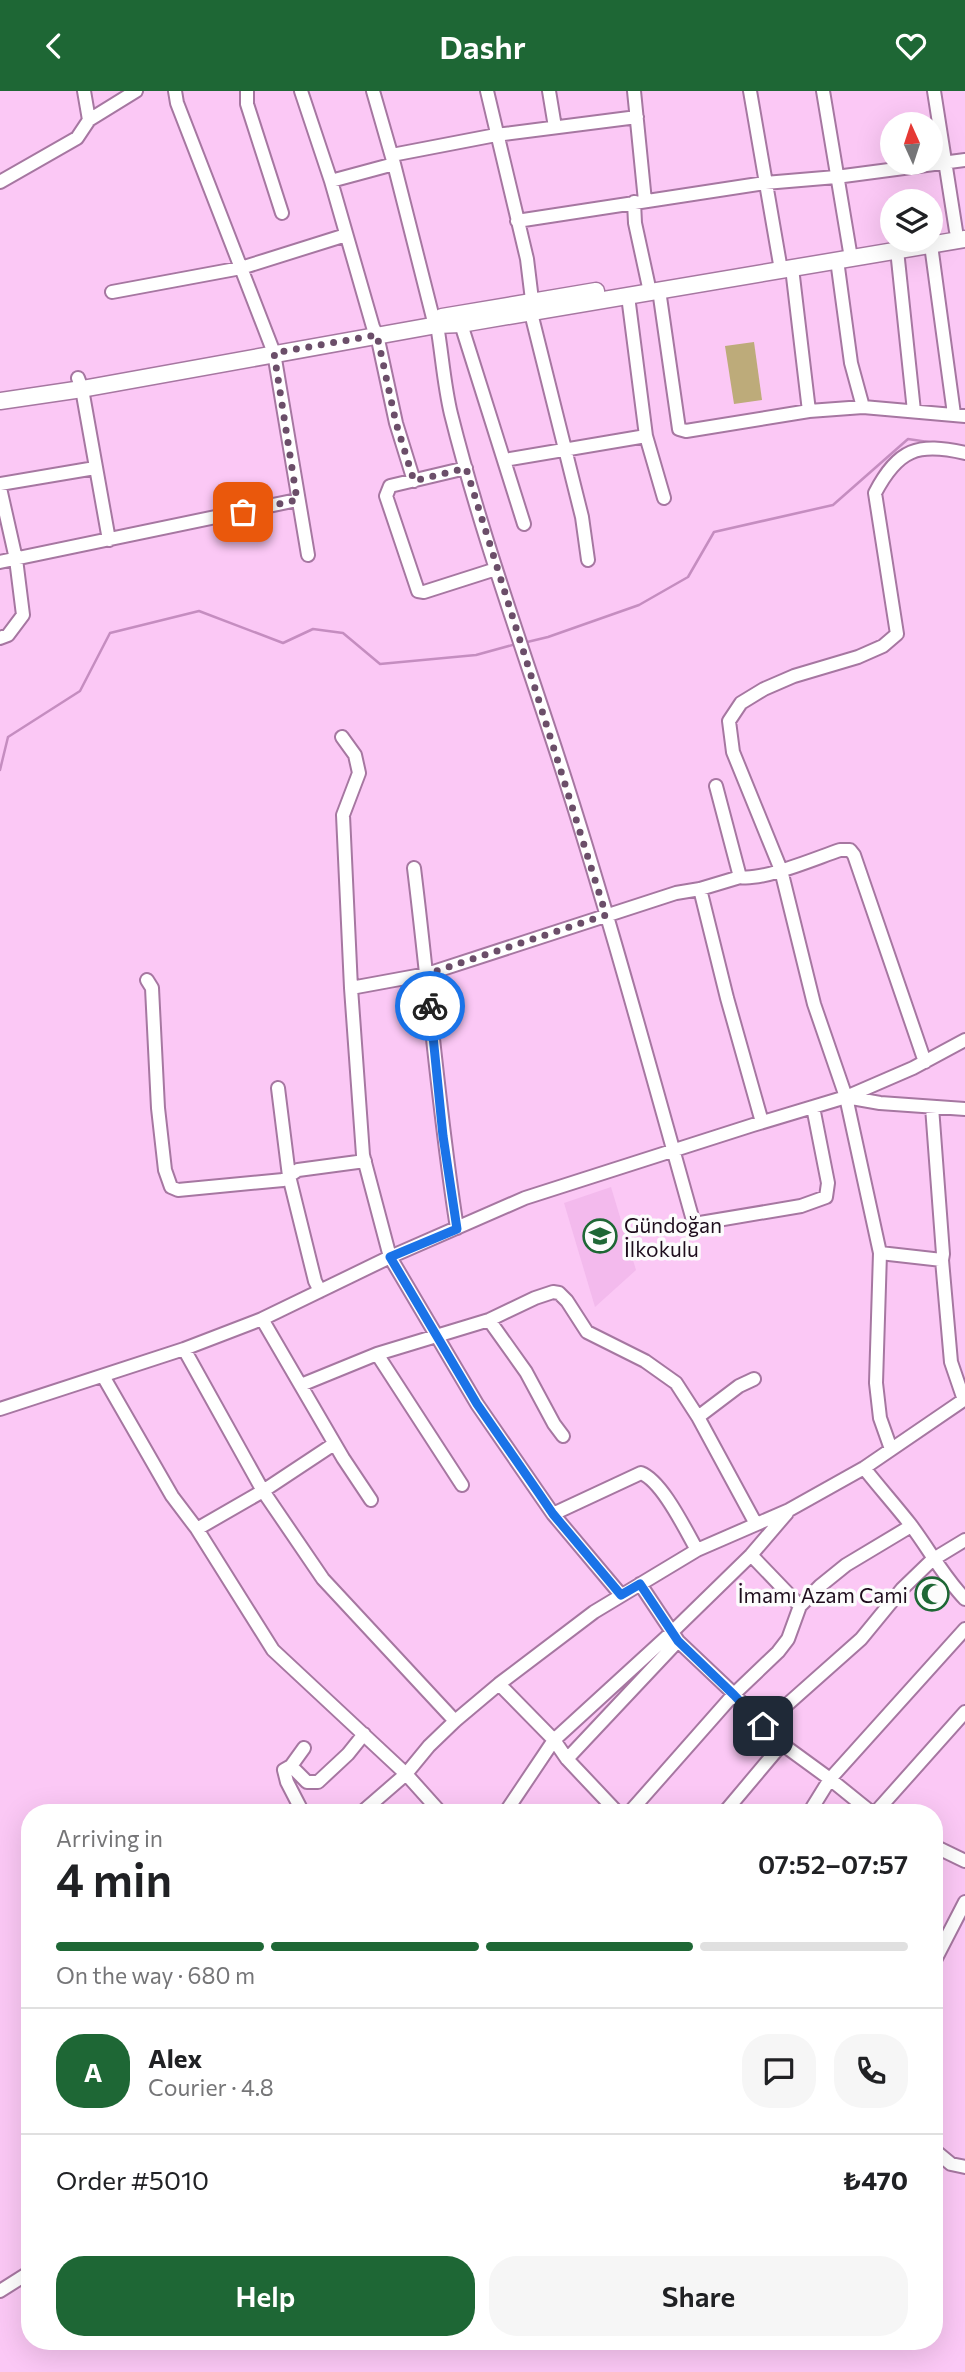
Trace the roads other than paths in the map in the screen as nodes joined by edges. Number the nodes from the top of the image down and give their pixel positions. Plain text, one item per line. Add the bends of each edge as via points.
1 (84, 91) edge
2 (136, 91) edge
3 (174, 91) edge
4 (247, 91) edge
5 (301, 91) edge
6 (373, 91) edge
7 (487, 91) edge
8 (549, 91) edge
9 (634, 91) edge
10 (750, 91) edge
11 (823, 91) edge
12 (934, 91) edge
13 (637, 117) junction
14 (89, 121) junction
15 (555, 127) junction
16 (496, 135) junction
17 (393, 160) junction
18 (965, 160) edge
19 (945, 162) junction
20 (836, 177) junction
21 (331, 181) junction
22 (0, 183) edge
23 (765, 183) junction
24 (639, 202) junction
25 (282, 213) dead end
26 (517, 221) junction
27 (962, 233) edge
28 (346, 235) junction
29 (943, 237) edge
30 (880, 249) edge
31 (900, 252) edge
32 (933, 252) edge
33 (846, 256) junction
34 (783, 266) junction
35 (241, 268) junction
36 (653, 288) junction
37 (112, 292) dead end
38 (628, 296) junction
39 (531, 306) junction
40 (435, 321) junction
41 (461, 324) junction
42 (375, 331) junction
43 (272, 349) junction
44 (80, 383) junction
45 (0, 390) edge
46 (959, 394) edge
47 (0, 401) edge
48 (863, 407) junction
49 (809, 411) junction
50 (914, 411) junction
51 (960, 415) edge
52 (646, 436) junction
53 (566, 449) junction
54 (965, 453) edge
55 (504, 460) junction
56 (95, 468) junction
57 (466, 468) junction
58 (414, 481) junction
59 (0, 486) edge
60 (664, 498) dead end
61 (297, 500) junction
62 (524, 524) dead end
63 (109, 540) junction
64 (308, 555) dead end
65 (16, 559) junction
66 (588, 560) dead end
67 (0, 562) edge
68 (496, 569) junction
69 (0, 638) edge
70 (342, 737) dead end
71 (716, 786) dead end
72 (414, 868) dead end
73 (781, 870) junction
74 (740, 877) junction
75 (701, 889) junction
76 (606, 915) junction
77 (427, 974) junction
78 (147, 980) dead end
79 (351, 988) junction
80 (965, 1040) edge
81 (925, 1062) junction
82 (278, 1088) dead end
83 (846, 1097) junction
84 (813, 1107) junction
85 (932, 1107) junction
86 (965, 1109) edge
87 (762, 1122) junction
88 (673, 1151) junction
89 (365, 1161) junction
90 (289, 1176) junction
91 (457, 1229) junction
92 (880, 1253) junction
93 (390, 1257) junction
94 (942, 1260) junction
95 (320, 1291) junction
96 (262, 1319) junction
97 (489, 1320) junction
98 (437, 1335) junction
99 (184, 1349) junction
100 (377, 1354) junction
101 (103, 1376) junction
102 (754, 1379) dead end
103 (301, 1385) junction
104 (965, 1399) edge
105 (0, 1409) edge
106 (698, 1417) junction
107 (563, 1436) dead end
108 (334, 1444) junction
109 (891, 1449) junction
110 (864, 1468) junction
111 (462, 1485) dead end
112 (262, 1491) junction
113 (371, 1500) dead end
114 (789, 1510) junction
115 (553, 1514) junction
116 (756, 1524) junction
117 (911, 1526) junction
118 (197, 1529) junction
119 (965, 1540) edge
120 (697, 1550) junction
121 (751, 1555) junction
122 (932, 1560) junction
123 (640, 1584) junction
124 (621, 1595) junction
125 (965, 1599) edge
126 (800, 1607) junction
127 (965, 1629) edge
128 (675, 1637) junction
129 (499, 1684) junction
130 (734, 1695) junction
131 (965, 1712) edge
132 (455, 1721) junction
133 (763, 1726) junction
134 (364, 1734) junction
135 (554, 1739) junction
136 (782, 1744) junction
137 (304, 1748) dead end
138 (567, 1759) junction
139 (291, 1766) junction
140 (406, 1774) junction
141 (830, 1779) junction
142 (298, 1804) edge
143 (371, 1804) edge
144 (433, 1804) edge
145 (511, 1804) edge
146 (610, 1804) edge
147 (637, 1804) edge
148 (732, 1804) edge
149 (815, 1804) edge
150 (862, 1804) edge
151 (882, 1804) edge
152 (943, 1850) edge
153 (965, 1861) edge
154 (965, 1902) edge
155 (943, 1945) edge
156 (943, 2157) edge
157 (965, 2167) edge
158 (21, 2278) edge
159 (0, 2291) edge

1 - 14 street
2 - 14 street
3 - 35 street
4 - 25 street via 247,104
5 - 21 street
6 - 17 street
7 - 16 street
8 - 15 street
9 - 13 street
10 - 23 street
11 - 20 street
12 - 19 street
13 - 15 street
13 - 24 street
14 - 22 street via 77,138
15 - 16 street
16 - 17 street
16 - 26 street
17 - 21 street
17 - 40 street
18 - 19 street
19 - 20 street
19 - 27 street
20 - 23 street
20 - 33 street
21 - 28 street
23 - 24 street
23 - 34 street
24 - 26 street
24 - 36 street via 635,223
26 - 39 street via 527,259
27 - 29 main road
28 - 35 street
28 - 42 street
30 - 33 main road
31 - 50 street
32 - 46 street via 951,389
33 - 34 main road
33 - 48 street via 851,363
34 - 36 main road
34 - 49 street
35 - 37 street
35 - 43 street
36 - 38 main road
36 - 39 main road
36 - 49 street via 679,429
38 - 39 main road
38 - 52 street
39 - 40 main road
39 - 41 main road
39 - 53 street
40 - 41 main road
40 - 42 main road
40 - 57 street via 450,411
41 - 55 street
42 - 43 main road
42 - 58 street
43 - 44 main road
43 - 61 street
44 - 45 main road
44 - 47 main road
44 - 56 street
46 - 51 street
48 - 49 street
48 - 50 street
50 - 51 street
52 - 53 street
52 - 60 street
53 - 55 street
53 - 66 street
54 - 73 street via 920,448 905,455 885,475 875,493 897,634 858,657 764,689 741,702 729,721 733,752
55 - 62 street
56 - 59 street
56 - 63 street
57 - 58 street
57 - 68 street
58 - 68 street via 390,486 386,496 418,591
59 - 65 street
61 - 63 street
61 - 64 street
63 - 65 street
65 - 67 street
65 - 69 street via 23,615 8,635
68 - 76 street
70 - 79 street via 355,755 359,773 342,815
71 - 74 street
72 - 77 street
73 - 74 street
73 - 81 street via 840,850 854,855
73 - 83 street via 814,1004
74 - 75 street
75 - 76 street
75 - 87 street
76 - 77 street
76 - 88 street
77 - 79 street
77 - 91 street
78 - 90 street via 152,988 158,1108 171,1187 178,1190
79 - 89 street
80 - 81 street
81 - 83 street
82 - 90 street
83 - 84 street
83 - 85 street
83 - 92 street
84 - 87 street
84 - 88 street via 828,1182 826,1197 801,1206 694,1224
85 - 86 street
85 - 94 street
87 - 88 street
88 - 91 street via 525,1198
89 - 90 street via 298,1170
89 - 93 street
90 - 95 street
91 - 93 street
92 - 94 street
92 - 109 street via 876,1383 880,1418
93 - 95 street
93 - 98 street
94 - 104 street via 951,1362
95 - 96 street
96 - 99 street
96 - 103 street
97 - 98 street
97 - 106 street via 534,1298 559,1293 587,1332 666,1374
97 - 107 street
98 - 100 street
98 - 115 street via 477,1404
99 - 101 street
99 - 112 street
100 - 103 street
100 - 111 street
101 - 105 street
101 - 118 street via 172,1496
102 - 106 street
103 - 108 street
104 - 109 street
106 - 116 street
108 - 112 street
108 - 113 street
109 - 110 street
110 - 114 street
110 - 117 street
112 - 118 street
112 - 132 street via 323,1579
114 - 116 street
114 - 121 street
115 - 120 street via 641,1473 658,1486
115 - 124 street
116 - 120 street
117 - 122 street
117 - 126 street via 846,1565
118 - 134 street via 273,1650
119 - 122 street
120 - 123 street
121 - 126 street
121 - 128 street
122 - 125 street
122 - 133 street via 861,1639
123 - 124 street
123 - 128 street
124 - 129 street
126 - 130 street via 788,1639
127 - 141 street
128 - 130 street
128 - 135 street
128 - 138 street
129 - 132 street
129 - 135 street
130 - 133 street
130 - 147 street
131 - 151 street
132 - 140 street
133 - 136 street
134 - 139 street via 318,1782 307,1782
134 - 140 street
135 - 138 street
135 - 145 street
136 - 141 street
136 - 148 street
137 - 139 street
138 - 146 street
139 - 142 street via 284,1770
140 - 143 street
140 - 144 street
141 - 149 street
141 - 150 street
152 - 153 street
154 - 155 street
156 - 157 street
158 - 159 street

